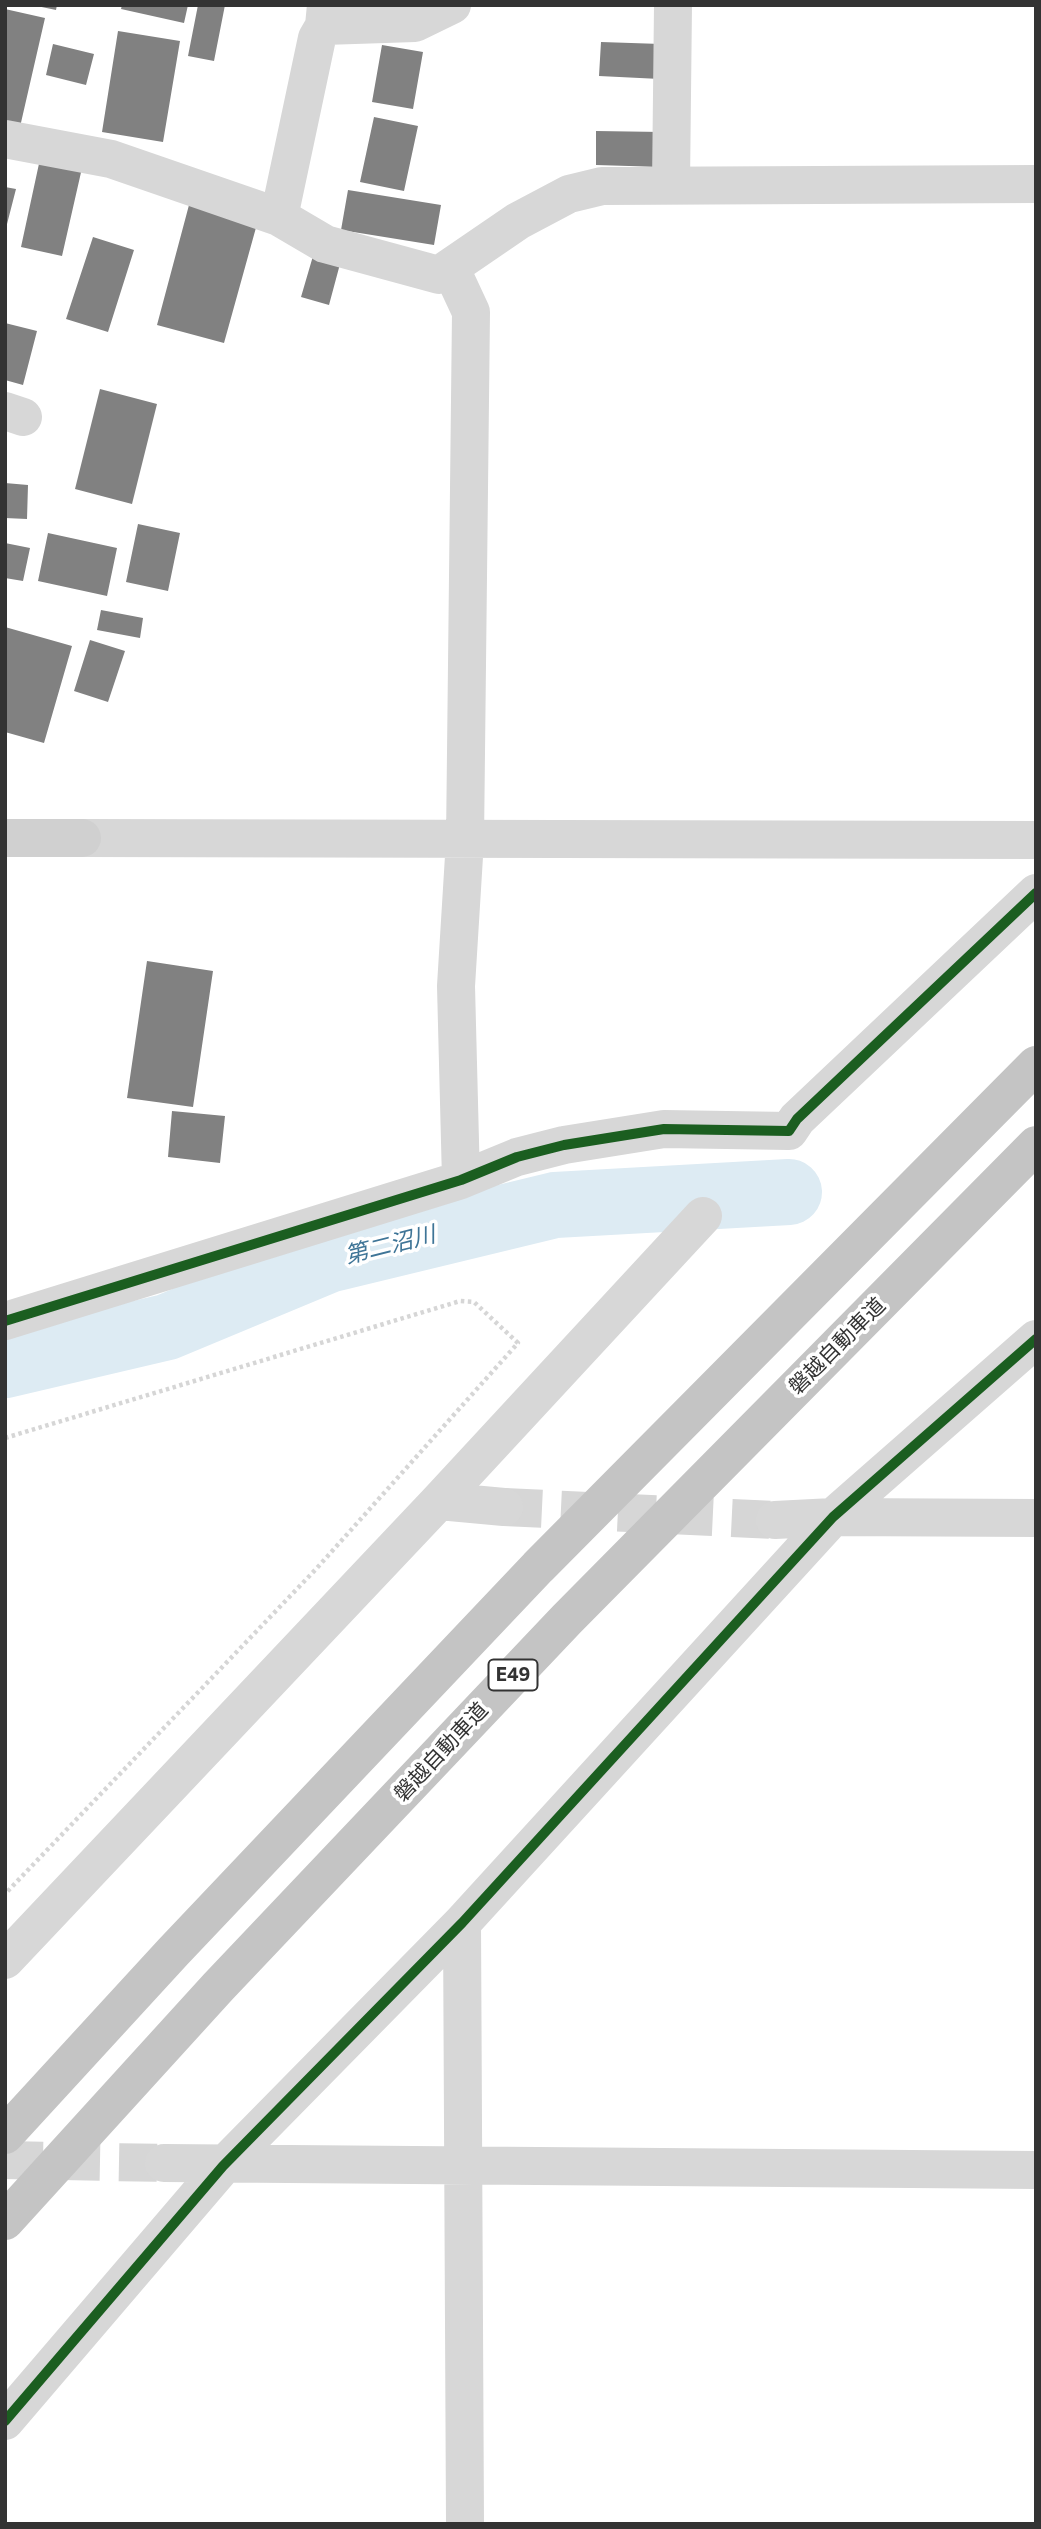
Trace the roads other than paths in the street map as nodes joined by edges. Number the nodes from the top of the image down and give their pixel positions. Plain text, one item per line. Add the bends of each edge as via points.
1 (452, 5) edge
2 (673, 5) edge
3 (325, 16) edge
4 (5, 139) edge
5 (671, 184) junction
6 (1036, 184) edge
7 (279, 217) junction
8 (451, 269) junction
9 (5, 838) edge
10 (465, 840) junction
11 (1036, 840) edge
12 (1036, 893) edge
13 (1036, 1065) edge
14 (1036, 1145) edge
15 (461, 1180) junction
16 (703, 1216) dead end
17 (5, 1321) edge
18 (1036, 1339) edge
19 (439, 1501) junction
20 (504, 1507) tunnel mouth
21 (833, 1517) junction
22 (1036, 1518) edge
23 (775, 1520) tunnel mouth
24 (462, 1923) junction
25 (5, 1960) edge
26 (5, 2135) edge
27 (164, 2163) tunnel mouth
28 (223, 2165) junction
29 (461, 2165) junction
30 (1036, 2169) edge
31 (5, 2221) edge
32 (5, 2421) edge
33 (465, 2524) edge

1 - 3 street via 415,23
2 - 5 street
3 - 7 street
4 - 7 street via 111,159
5 - 6 street
5 - 8 street via 602,186 569,194 518,221
7 - 8 street via 325,244 378,261 439,275
8 - 10 street via 471,312
9 - 10 street
10 - 11 street
10 - 15 street via 456,986
12 - 15 street via 789,1131 664,1129 564,1145 517,1157
13 - 26 highway, E49 via 538,1567
14 - 31 highway, 磐越自動車道 / E49 via 567,1619 218,1987
15 - 17 street
16 - 19 street
18 - 21 street
19 - 20 street
19 - 25 street
21 - 22 street
21 - 23 street
21 - 24 street
24 - 28 street
24 - 29 street
27 - 28 street
28 - 29 street
28 - 32 street
29 - 30 street
29 - 33 street

